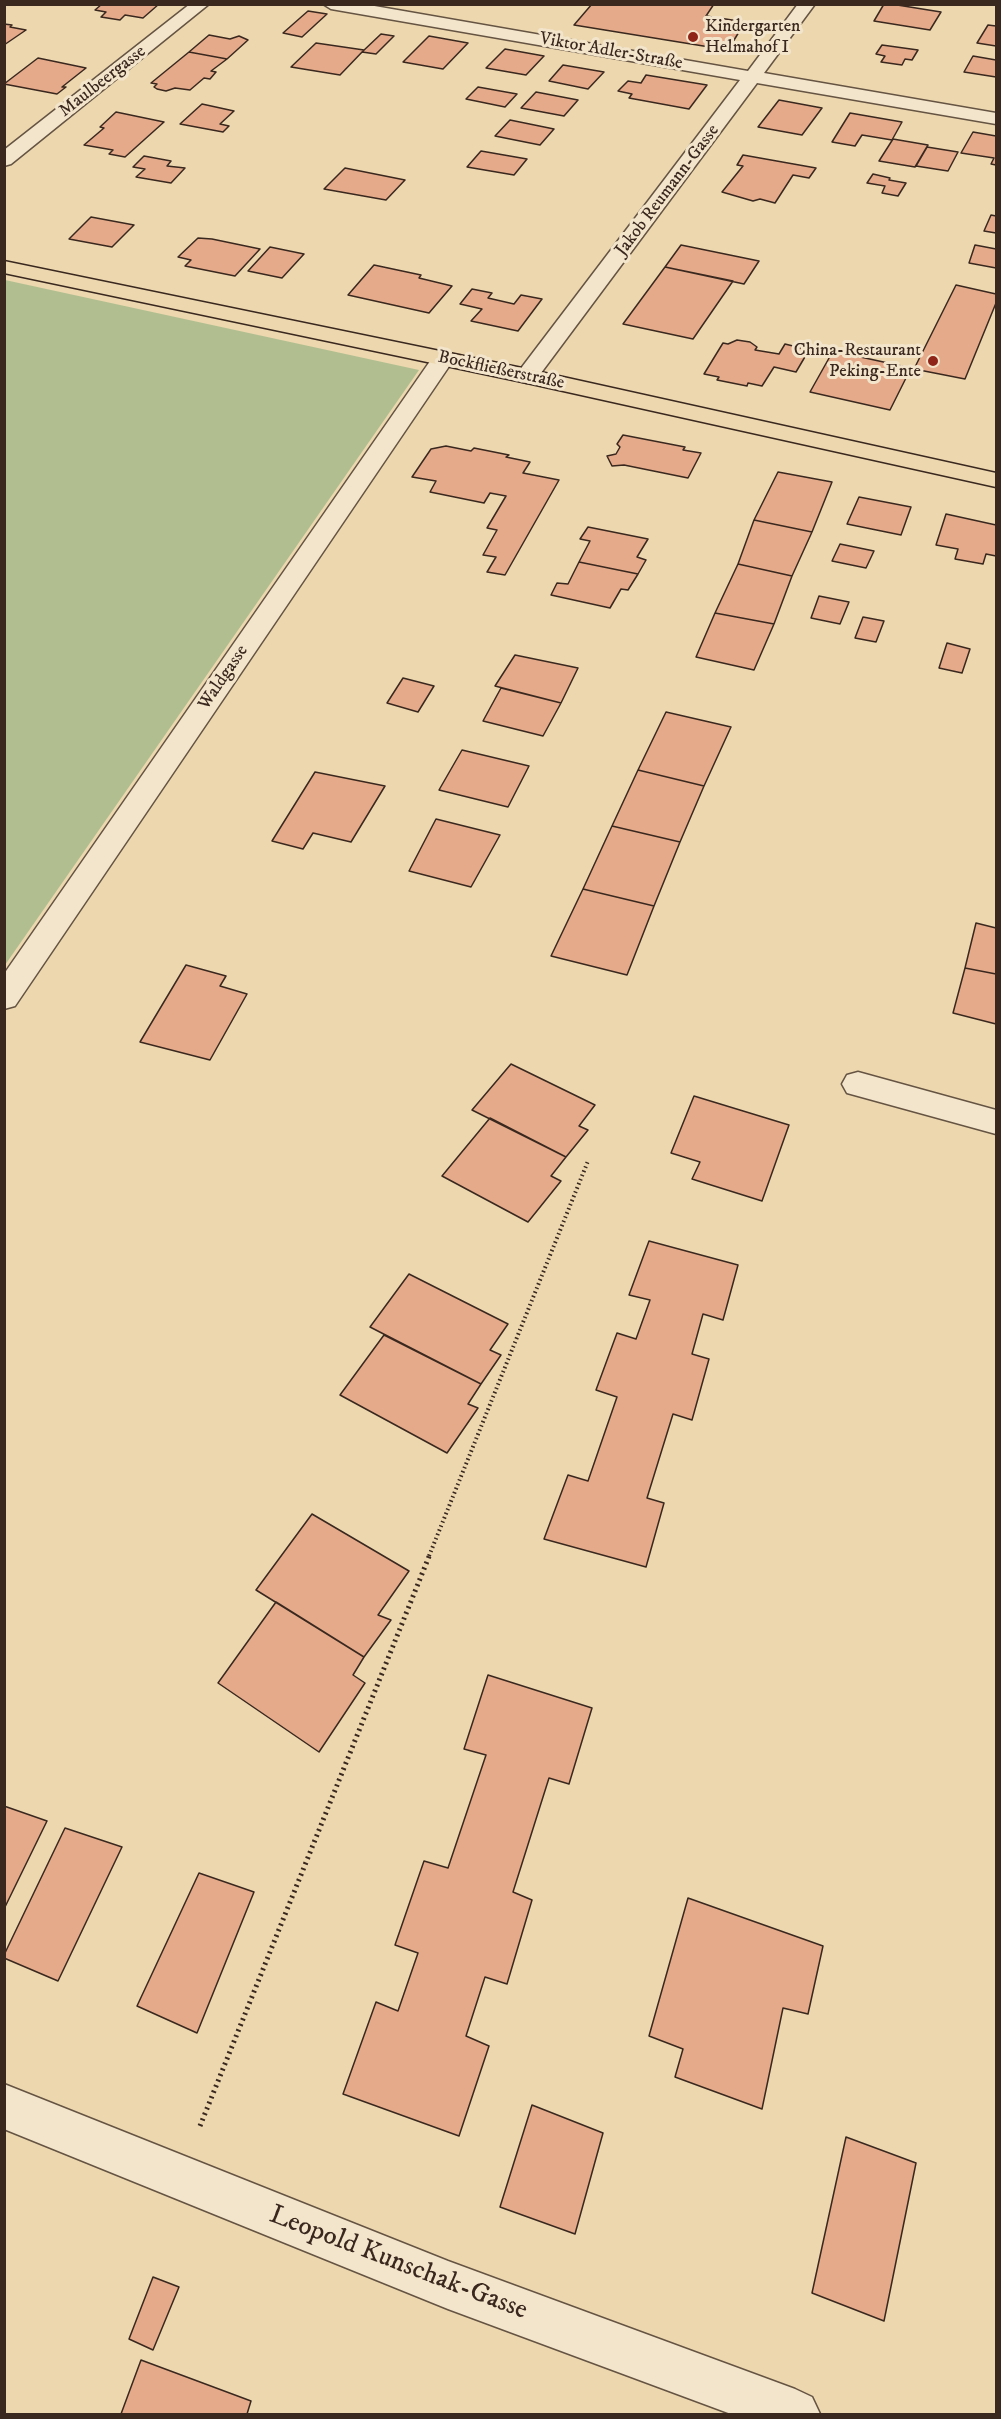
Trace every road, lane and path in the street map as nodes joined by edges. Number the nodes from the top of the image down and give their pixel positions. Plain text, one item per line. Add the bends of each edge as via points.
1 (201, 4) edge
2 (331, 4) edge
3 (807, 4) edge
4 (754, 77) junction
5 (996, 119) edge
6 (4, 160) edge
7 (4, 267) edge
8 (443, 359) junction
9 (527, 376) junction
10 (996, 480) edge
11 (4, 998) edge
12 (858, 1084) dead end
13 (996, 1122) edge
14 (588, 1161) dead end
15 (4, 2106) edge
16 (179, 2177) junction
17 (795, 2415) edge

1 - 6 street, Maulbeergasse
2 - 4 street, Viktor Adler-Straße
3 - 4 street, Jakob Reumann-Gasse
4 - 5 street, Viktor Adler-Straße
4 - 9 street, Jakob Reumann-Gasse
7 - 8 main road, Bockfließerstraße
8 - 9 main road, Bockfließerstraße
8 - 11 street, Waldgasse
9 - 10 main road, Bockfließerstraße
12 - 13 street
14 - 16 path
15 - 16 street, Leopold Kunschak-Gasse
16 - 17 street, Leopold Kunschak-Gasse via 448,2285

